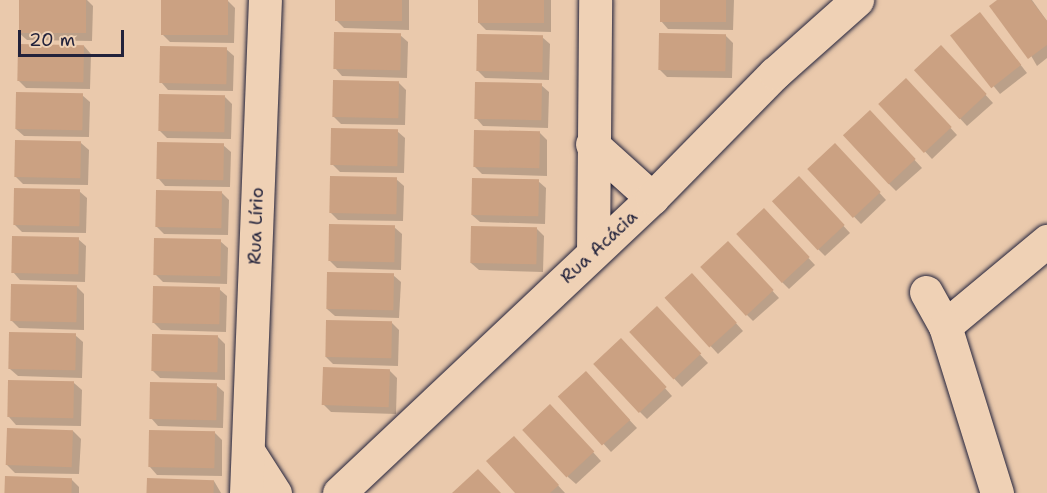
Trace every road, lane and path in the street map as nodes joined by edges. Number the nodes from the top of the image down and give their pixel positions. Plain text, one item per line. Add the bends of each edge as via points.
1 (265, 0) edge
2 (595, 0) edge
3 (857, 0) edge
4 (592, 144) junction
5 (652, 198) junction
6 (1047, 241) edge
7 (592, 252) junction
8 (926, 292) dead end
9 (945, 326) junction
10 (248, 451) junction
11 (246, 493) edge
12 (275, 493) edge
13 (339, 493) edge
14 (997, 493) edge

1 - 10 street, Rua Lírio
2 - 4 street
3 - 5 street, Rua Acácia via 775,73
4 - 5 street
4 - 7 street
5 - 7 street, Rua Acácia
6 - 9 street
7 - 13 street, Rua Acácia
8 - 9 street
9 - 14 street
10 - 11 street, Rua Lírio
10 - 12 street

